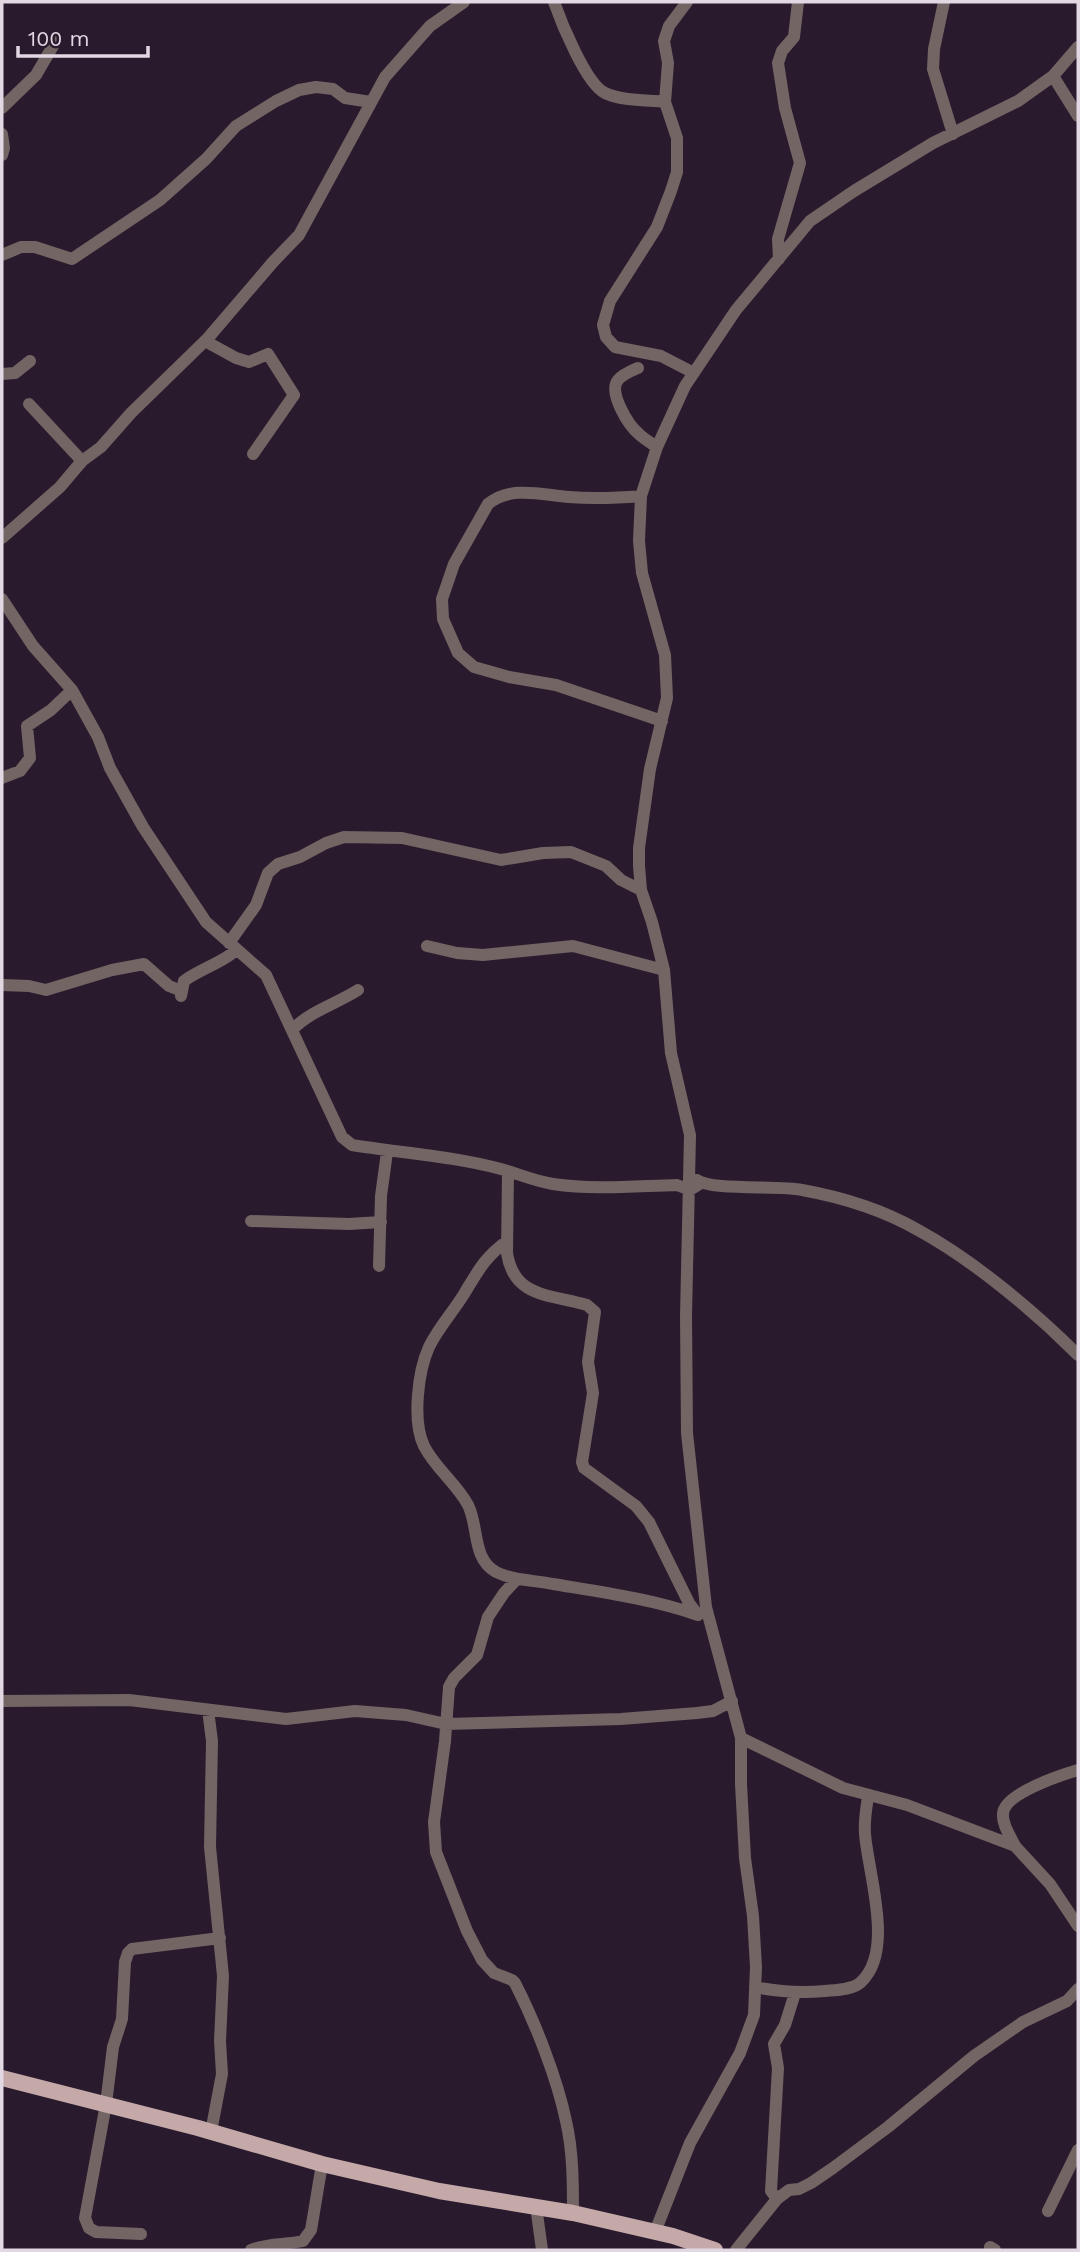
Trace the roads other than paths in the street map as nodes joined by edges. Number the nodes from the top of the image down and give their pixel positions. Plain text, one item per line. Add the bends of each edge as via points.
1 (464, 2) edge
2 (554, 2) edge
3 (687, 2) edge
4 (798, 2) edge
5 (944, 2) edge
6 (57, 39) dead end
7 (1078, 47) edge
8 (1053, 76) junction
9 (371, 102) junction
10 (665, 102) junction
11 (2, 108) edge
12 (1078, 116) edge
13 (2, 134) edge
14 (953, 134) junction
15 (2, 155) edge
16 (2, 255) edge
17 (779, 259) junction
18 (205, 341) junction
19 (30, 361) dead end
20 (638, 368) dead end
21 (694, 373) junction
22 (2, 374) edge
23 (29, 404) dead end
24 (657, 447) junction
25 (253, 454) dead end
26 (82, 461) junction
27 (640, 496) junction
28 (2, 538) edge
29 (2, 599) edge
30 (72, 690) junction
31 (662, 721) junction
32 (2, 778) edge
33 (641, 890) junction
34 (232, 946) junction
35 (427, 946) dead end
36 (664, 970) junction
37 (2, 985) edge
38 (358, 990) dead end
39 (292, 1030) junction
40 (387, 1152) junction
41 (508, 1172) junction
42 (694, 1183) junction
43 (251, 1222) dead end
44 (381, 1222) junction
45 (507, 1241) junction
46 (379, 1266) dead end
47 (1078, 1355) edge
48 (517, 1579) junction
49 (698, 1615) junction
50 (713, 1630) junction
51 (2, 1701) edge
52 (732, 1701) junction
53 (208, 1710) junction
54 (446, 1724) junction
55 (741, 1738) junction
56 (1078, 1770) edge
57 (868, 1797) junction
58 (1015, 1846) junction
59 (1078, 1926) edge
60 (220, 1938) junction
61 (755, 1987) junction
62 (1078, 1989) edge
63 (795, 1993) junction
64 (2, 2078) edge
65 (106, 2104) junction
66 (211, 2132) junction
67 (1078, 2150) edge
68 (322, 2164) junction
69 (777, 2199) junction
70 (537, 2207) junction
71 (1048, 2211) dead end
72 (573, 2213) junction
73 (654, 2232) junction
74 (141, 2234) dead end
75 (251, 2250) edge
76 (542, 2250) edge
77 (715, 2250) edge
78 (736, 2250) edge

1 - 9 street via 430,26
2 - 10 street via 594,84 604,92
3 - 10 street via 665,34
4 - 17 street via 794,37 778,63 800,163 778,239
5 - 14 street via 933,69
6 - 11 street via 36,75
7 - 8 street
8 - 12 street
8 - 14 street via 1018,101
9 - 16 street via 343,97 333,89 299,90 236,126 160,200 72,259 35,247
9 - 18 street via 304,229
10 - 21 street via 677,138 671,191 652,236 610,301 603,330 615,347 661,356
13 - 15 street
14 - 17 street via 823,211
17 - 21 street via 736,310
18 - 25 street via 249,362 268,354 294,395
18 - 26 street
19 - 22 street via 15,373
20 - 24 street via 616,381 615,393 630,424
21 - 24 street
23 - 26 street
24 - 27 street
26 - 28 street
27 - 31 street via 642,573 660,633 667,678
27 - 31 street via 607,499 537,492 495,498 454,564 446,586 443,619 458,653 474,667 556,685
29 - 30 street via 33,646
30 - 32 street via 27,726 30,758 20,771
30 - 34 street via 143,827 206,922
31 - 33 street via 639,848
33 - 34 street via 606,866 571,852 501,860 402,838 344,837 278,863 268,873
33 - 36 street
34 - 37 street via 230,956 184,981 181,994 144,964 46,990
34 - 39 street via 267,975
35 - 36 street via 482,955 573,946
36 - 42 street via 671,1053 690,1135
38 - 39 street via 303,1018
39 - 40 street via 342,1137 352,1145
40 - 41 street
40 - 44 street
41 - 42 street via 555,1184
41 - 45 street
42 - 47 street via 799,1189 857,1204 916,1228 1002,1287
42 - 50 street via 686,1316 687,1433 704,1594
43 - 44 street
44 - 46 street
45 - 48 street via 476,1272 428,1348 417,1423 424,1446 468,1506 484,1561 495,1571
45 - 49 street via 509,1265 526,1289 593,1308 588,1362 593,1393 584,1468 636,1506 649,1522
48 - 49 street via 672,1606
48 - 54 street via 488,1617 477,1655 449,1687
49 - 50 street
50 - 52 street
51 - 53 street via 129,1700
52 - 54 street via 696,1713
52 - 55 street
53 - 54 street via 286,1719 355,1711
53 - 60 street via 212,1741 210,1847
54 - 72 street via 434,1806 436,1852 482,1961 515,1983 547,2062 566,2121
55 - 57 street
55 - 61 street
56 - 58 street via 1040,1784 1005,1807 1005,1826
57 - 58 street via 907,1805
57 - 63 street via 864,1832 879,1937 870,1970 855,1986
58 - 59 street via 1050,1884
60 - 65 street via 151,1945 128,1953 122,2019 113,2047
60 - 66 street via 222,2074
61 - 63 street
61 - 73 street via 754,2015 740,2053 690,2143
62 - 69 street via 1066,2001 1023,2022 974,2056 833,2168
63 - 69 street via 774,2044 778,2068 771,2191
64 - 65 main road
65 - 66 main road
65 - 74 street via 85,2218 96,2232
66 - 68 main road
67 - 71 street
68 - 70 main road
68 - 75 street via 311,2230 303,2241
69 - 78 street
70 - 72 main road
70 - 76 street
72 - 73 main road
73 - 77 main road

